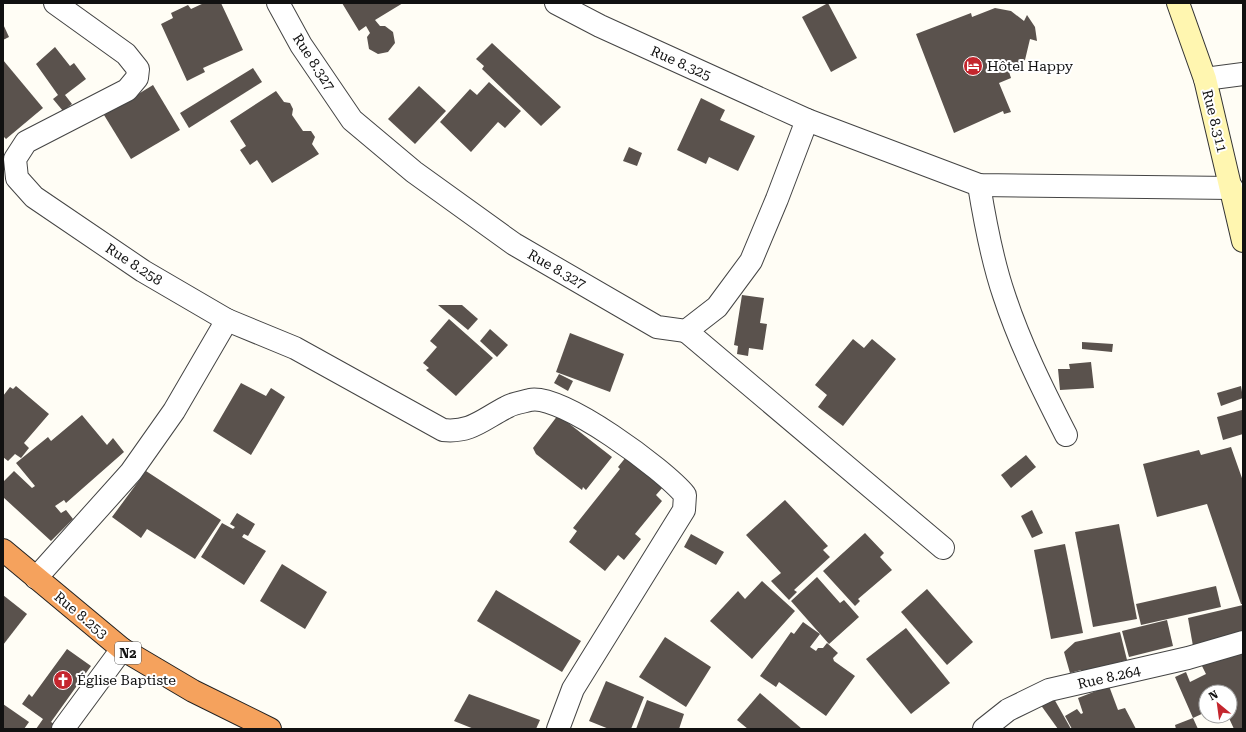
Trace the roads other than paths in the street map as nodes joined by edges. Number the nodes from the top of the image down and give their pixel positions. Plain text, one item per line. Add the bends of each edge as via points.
1 (55, 3) edge
2 (278, 3) edge
3 (556, 3) edge
4 (1178, 3) edge
5 (1243, 74) edge
6 (1205, 79) junction
7 (806, 120) junction
8 (979, 185) junction
9 (1232, 188) junction
10 (1243, 241) edge
11 (226, 320) junction
12 (686, 331) junction
13 (1066, 435) dead end
14 (943, 548) dead end
15 (3, 550) edge
16 (36, 578) junction
17 (1243, 642) edge
18 (122, 649) junction
19 (62, 729) edge
20 (270, 729) edge
21 (558, 729) edge
22 (984, 729) edge

1 - 11 street, Rue 8.258 via 126,54 138,68 137,78 127,90 26,142 15,159 17,178 40,202 143,271
2 - 12 street, Rue 8.327 via 301,45 352,120 414,172 514,244 657,328
3 - 7 street, Rue 8.325 via 600,26
4 - 6 main road, Rue 8.311
5 - 6 street
6 - 9 main road, Rue 8.311
7 - 8 street, Rue 8.325
7 - 12 street via 751,261 717,307
8 - 9 street
8 - 13 street via 985,224 1004,295 1040,384
9 - 10 main road, Rue 8.311
11 - 16 street via 174,411 131,472
11 - 21 street, Rue 8.258 via 295,348 443,430 457,432 471,428 508,406 533,400 558,405 618,438 675,483 685,495 684,510 573,689
12 - 14 street
15 - 16 highway, Rue 8.253 / N2
16 - 18 highway, Rue 8.253 / N2
17 - 22 street, Rue 8.264 via 1181,660 1049,690 1008,710
18 - 19 street
18 - 20 highway, Rue 8.253 / N2 via 193,691

